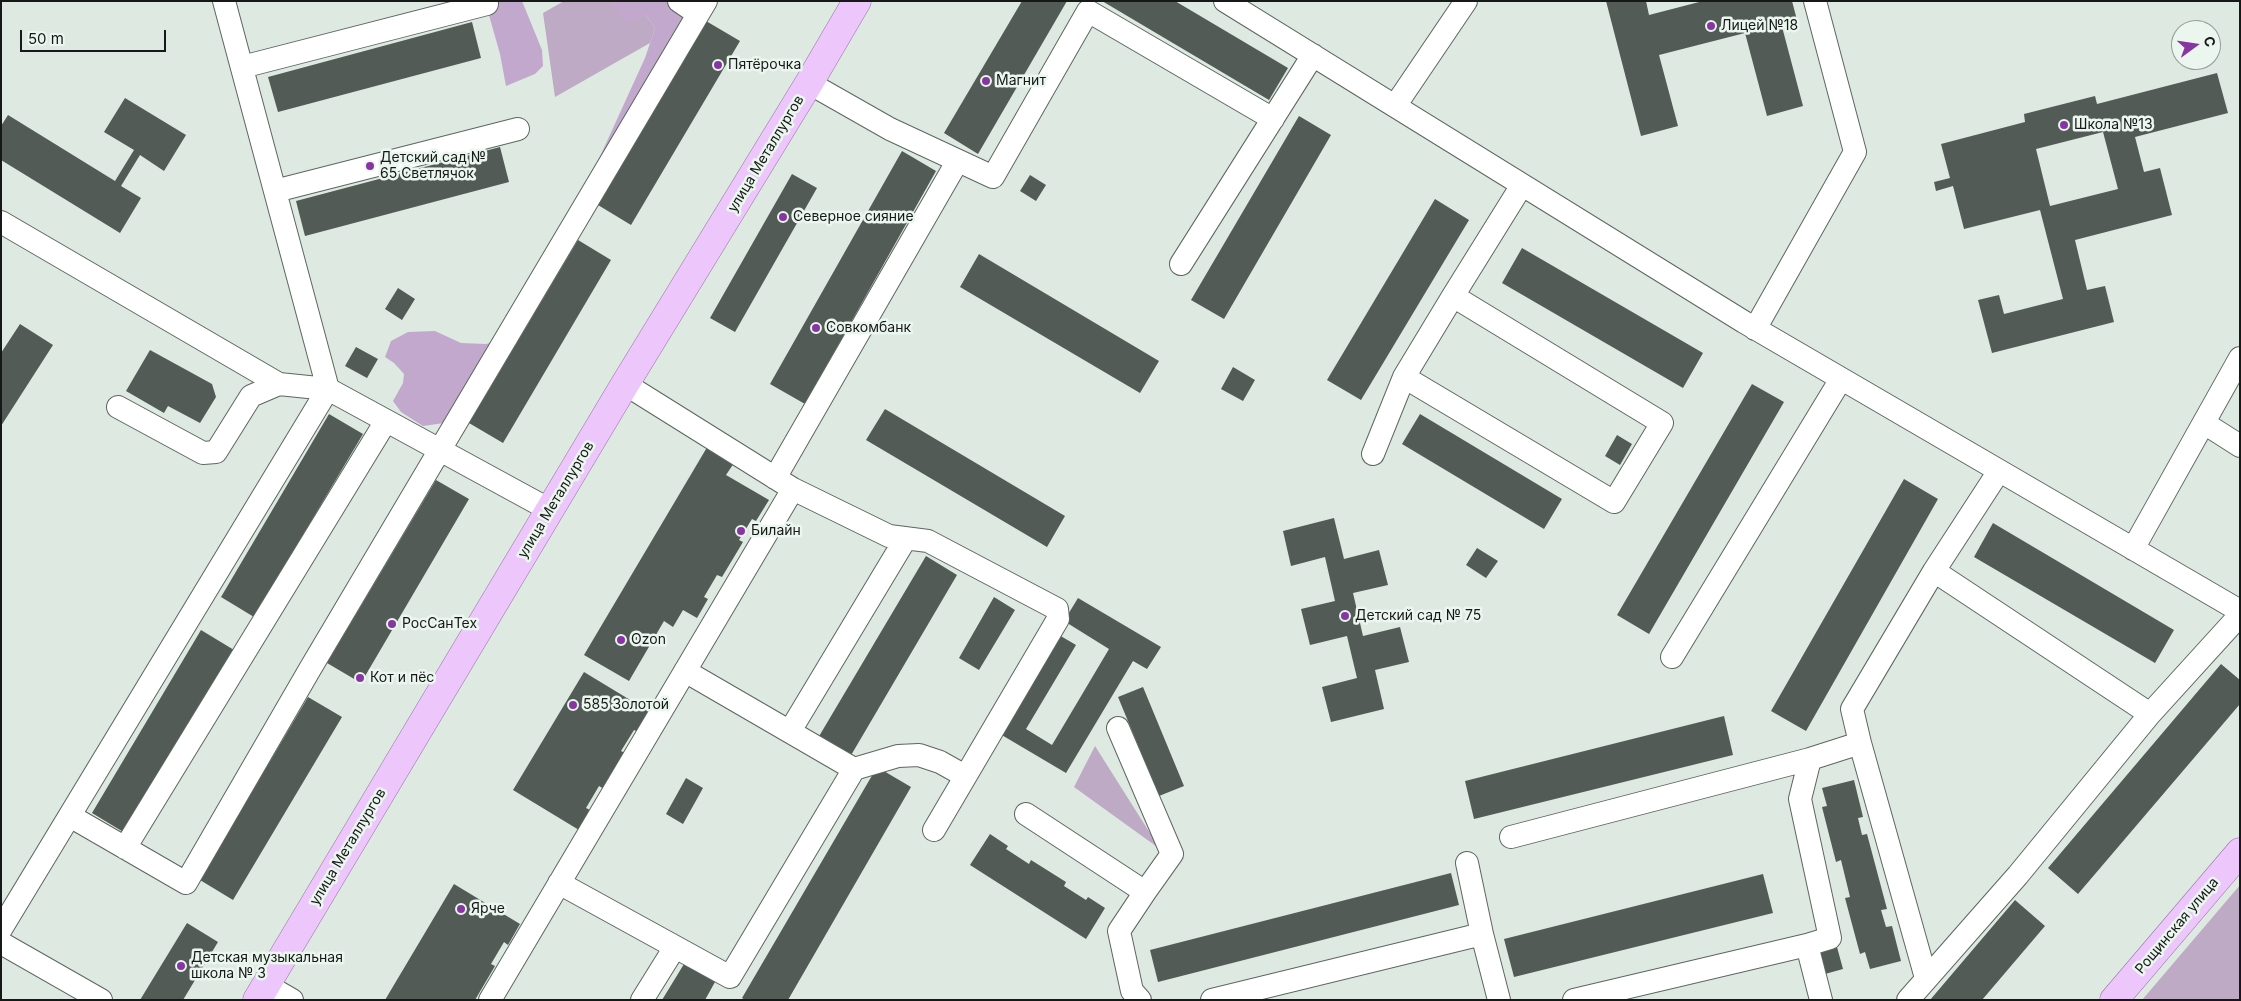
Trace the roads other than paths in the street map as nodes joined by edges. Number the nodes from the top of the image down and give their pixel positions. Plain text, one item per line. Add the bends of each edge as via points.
1 (224, 1) edge
2 (679, 1) edge
3 (857, 1) edge
4 (1225, 1) edge
5 (1466, 1) edge
6 (1815, 1) edge
7 (486, 4) dead end
8 (1087, 6) edge
9 (702, 8) edge
10 (1313, 55) junction
11 (242, 67) junction
12 (809, 83) junction
13 (1395, 106) junction
14 (1273, 119) junction
15 (518, 129) dead end
16 (957, 162) junction
17 (1522, 185) junction
18 (275, 190) junction
19 (1, 222) edge
20 (1181, 264) dead end
21 (1453, 296) junction
22 (1755, 329) junction
23 (2240, 358) edge
24 (1404, 377) junction
25 (1841, 379) junction
26 (279, 384) junction
27 (625, 384) junction
28 (328, 388) junction
29 (118, 408) dead end
30 (386, 421) junction
31 (2204, 423) junction
32 (2240, 446) edge
33 (441, 451) junction
34 (1372, 454) dead end
35 (1999, 470) junction
36 (784, 483) junction
37 (550, 510) junction
38 (906, 538) junction
39 (2133, 549) junction
40 (1934, 571) junction
41 (2240, 611) edge
42 (2240, 615) edge
43 (1672, 657) dead end
44 (685, 671) junction
45 (2150, 714) junction
46 (1118, 728) dead end
47 (790, 732) junction
48 (1860, 743) junction
49 (1810, 759) junction
50 (854, 769) junction
51 (966, 776) junction
52 (1026, 814) dead end
53 (70, 816) junction
54 (934, 830) dead end
55 (1511, 837) dead end
56 (125, 848) junction
57 (2240, 852) edge
58 (1467, 863) dead end
59 (559, 884) junction
60 (1145, 892) junction
61 (1, 929) edge
62 (1482, 934) junction
63 (1, 943) edge
64 (1807, 945) junction
65 (675, 947) junction
66 (1926, 978) junction
67 (262, 992) edge
68 (100, 1000) edge
69 (292, 1000) edge
70 (490, 1000) edge
71 (642, 1000) edge
72 (1140, 1000) edge
73 (1212, 1000) edge
74 (1499, 1000) edge
75 (1574, 1000) edge
76 (1821, 1000) edge
77 (1908, 1000) edge
78 (2114, 1000) edge

1 - 11 street
2 - 9 street
3 - 12 main road, улица Металлургов
4 - 10 street
5 - 13 street
6 - 22 street via 1855,152
7 - 11 street
8 - 14 street
8 - 16 street via 993,178
9 - 33 street
10 - 13 street
10 - 14 street
11 - 18 street
12 - 16 street
12 - 27 main road, улица Металлургов
13 - 17 street
14 - 20 street
15 - 18 street
16 - 36 street
17 - 21 street
17 - 22 street
18 - 28 street
19 - 26 street
21 - 24 street
21 - 24 street via 1662,423 1614,502
22 - 25 street
23 - 31 street
24 - 34 street
25 - 35 street
25 - 43 street
26 - 28 street
26 - 29 street via 251,396 216,452 203,453
27 - 36 street
27 - 37 main road, улица Металлургов
28 - 30 street
28 - 53 street
30 - 33 street
30 - 56 street
31 - 32 street
31 - 39 street
33 - 37 street
33 - 56 street via 186,883
35 - 39 street
35 - 40 street
36 - 38 street via 889,536
36 - 44 street
37 - 67 main road, улица Металлургов
38 - 47 street
38 - 51 street via 928,541 1057,609 1058,618
39 - 41 street
40 - 45 street
40 - 48 street via 1852,709
42 - 45 street
44 - 47 street
44 - 59 street
45 - 66 street via 2018,875
46 - 60 street via 1172,854
47 - 50 street
48 - 49 street
48 - 66 street
49 - 55 street
49 - 64 street via 1800,799 1830,938
50 - 51 street via 898,756 919,755
50 - 65 street via 730,977
51 - 54 street
52 - 60 street
53 - 56 street
53 - 61 street
57 - 78 main road, Рощинская улица
58 - 62 street
59 - 65 street
59 - 70 street
60 - 72 street via 1119,931 1132,991
62 - 73 street
62 - 74 street
63 - 68 street
64 - 75 street
64 - 76 street
65 - 71 street
66 - 77 street
67 - 69 street

